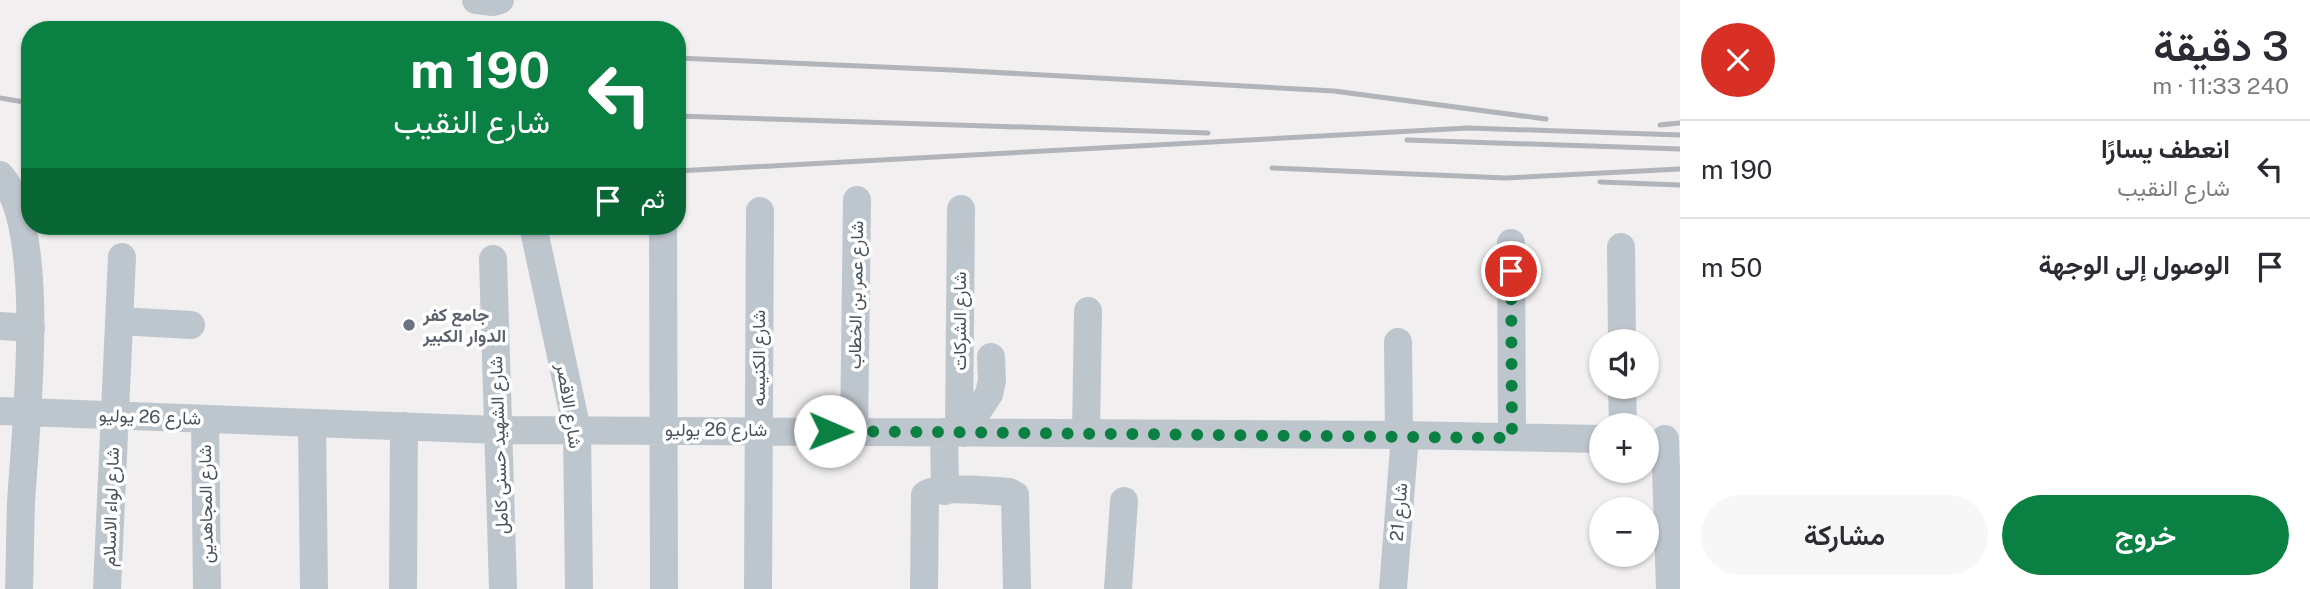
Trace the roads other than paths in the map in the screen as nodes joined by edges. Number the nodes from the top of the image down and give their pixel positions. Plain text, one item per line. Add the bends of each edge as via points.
1 (476, 0) edge
2 (500, 0) edge
3 (0, 175) edge
4 (857, 200) dead end
5 (961, 209) dead end
6 (760, 211) dead end
7 (21, 219) edge
8 (23, 235) edge
9 (535, 235) edge
10 (663, 235) edge
11 (1511, 243) dead end
12 (1620, 247) dead end
13 (122, 257) dead end
14 (493, 259) dead end
15 (1088, 311) dead end
16 (119, 321) junction
17 (191, 325) dead end
18 (0, 326) edge
19 (31, 328) junction
20 (1622, 329) edge
21 (1398, 342) dead end
22 (991, 357) dead end
23 (14, 412) edge
24 (115, 416) junction
25 (205, 419) junction
26 (313, 424) junction
27 (404, 426) junction
28 (498, 430) junction
29 (577, 430) junction
30 (664, 430) junction
31 (759, 430) junction
32 (854, 432) junction
33 (956, 432) junction
34 (1086, 433) junction
35 (1402, 435) junction
36 (1512, 438) junction
37 (1589, 439) edge
38 (1664, 439) edge
39 (945, 491) junction
40 (1124, 501) dead end
41 (19, 589) edge
42 (107, 589) edge
43 (207, 589) edge
44 (314, 589) edge
45 (403, 589) edge
46 (503, 589) edge
47 (579, 589) edge
48 (664, 589) edge
49 (758, 589) edge
50 (924, 589) edge
51 (1017, 589) edge
52 (1118, 589) edge
53 (1393, 589) edge
54 (1670, 589) edge

1 - 2 street
3 - 7 street
4 - 32 street, شارع عمر بن الخطاب
5 - 33 street, شارع الشركات
6 - 31 street, شارع الكنيسه
8 - 19 street
9 - 29 street, شارع الاقصر
10 - 30 street
11 - 36 street
12 - 20 street
13 - 16 street, شارع لواء الاسلام
14 - 28 street, شارع الشهيد حسنى كامل
15 - 34 street
16 - 17 street
16 - 24 street, شارع لواء الاسلام
18 - 19 street
19 - 23 street
21 - 35 street, شارع 21
22 - 33 street via 989,394
23 - 24 street, شارع 26 يوليو
23 - 41 street via 21,504
24 - 25 street, شارع 26 يوليو
24 - 42 street, شارع لواء الاسلام
25 - 26 street, شارع 26 يوليو
25 - 43 street, شارع المجاهدين
26 - 27 street, شارع 26 يوليو
26 - 44 street
27 - 28 street, شارع 26 يوليو
27 - 45 street
28 - 29 street, شارع 26 يوليو
28 - 46 street, شارع الشهيد حسنى كامل
29 - 30 street, شارع 26 يوليو
29 - 47 street, شارع الاقصر
30 - 31 street, شارع 26 يوليو
30 - 48 street
31 - 32 street, شارع 26 يوليو
31 - 49 street, شارع الكنيسه
32 - 33 street, شارع 26 يوليو
33 - 34 street, شارع 26 يوليو
33 - 39 street, شارع الشركات
34 - 35 street, شارع 26 يوليو
35 - 36 street, شارع 26 يوليو
35 - 53 street, شارع 21
36 - 37 street, شارع 26 يوليو
38 - 54 street
39 - 50 street via 925,495
39 - 51 street via 1016,495
40 - 52 street

